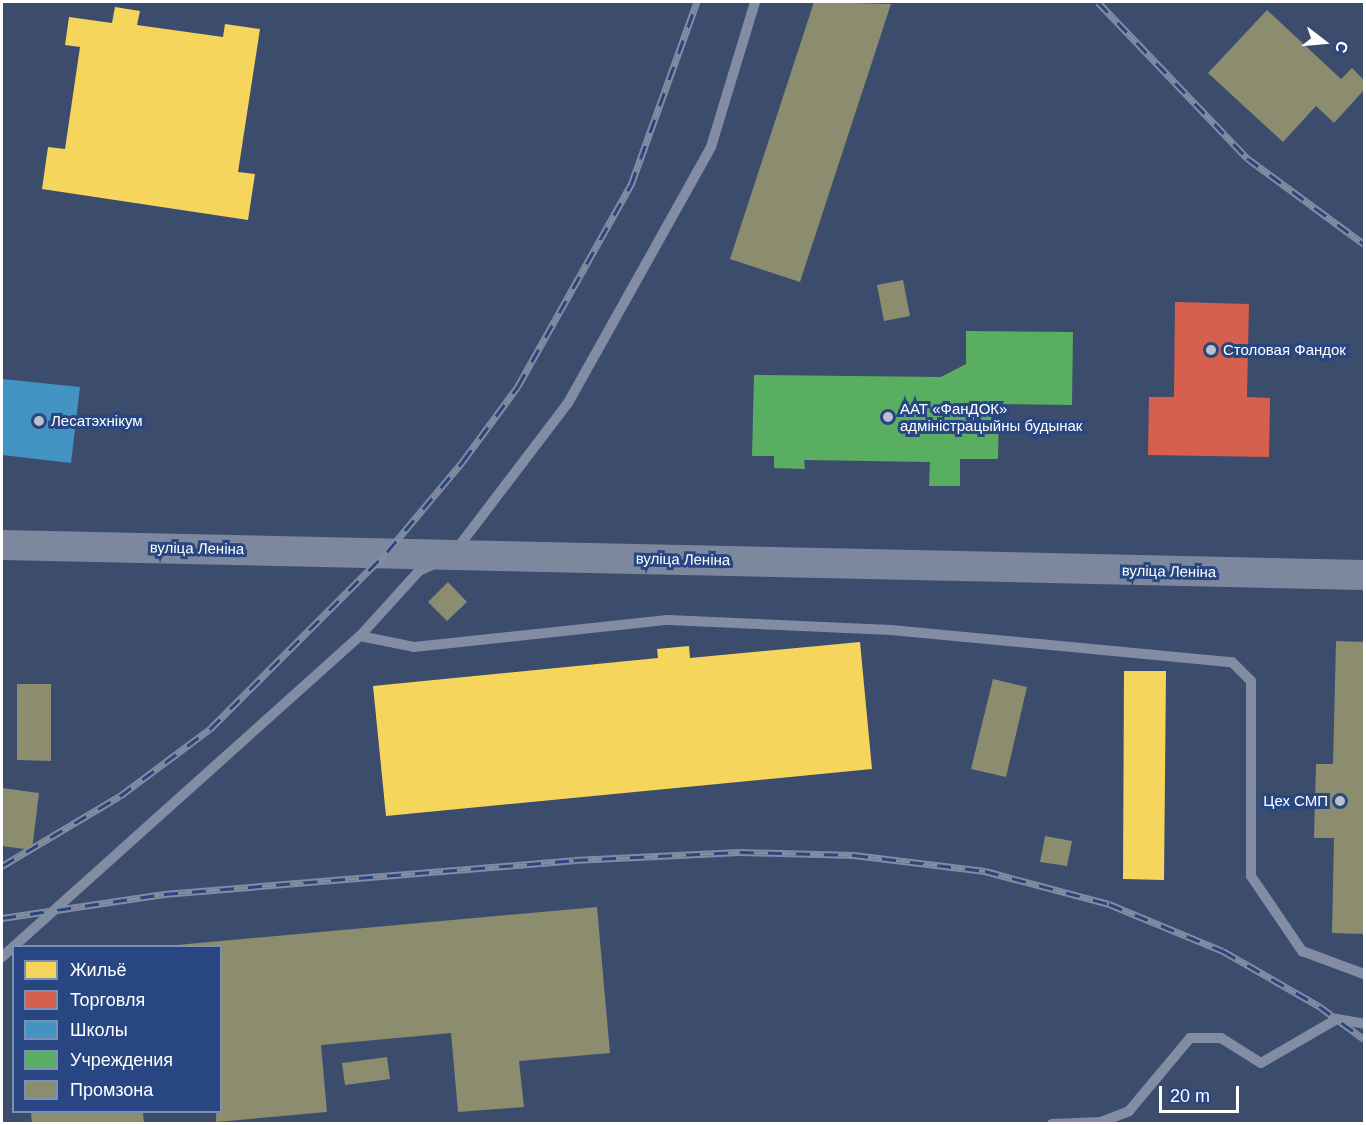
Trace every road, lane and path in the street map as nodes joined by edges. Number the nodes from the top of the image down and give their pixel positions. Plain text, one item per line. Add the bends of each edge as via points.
1 (755, 2) edge
2 (2, 545) edge
3 (454, 554) junction
4 (1365, 575) edge
5 (360, 636) junction
6 (15, 945) edge
7 (1365, 974) edge
8 (1365, 1024) edge
9 (1052, 1124) edge

1 - 3 lane via 711,147 568,403
2 - 3 main road, вуліца Леніна
3 - 4 main road, вуліца Леніна
3 - 5 lane via 419,571
5 - 6 lane
5 - 7 lane via 414,647 668,620 891,630 1232,663 1251,681 1251,876 1302,951
8 - 9 lane via 1337,1019 1261,1063 1221,1038 1190,1038 1129,1111 1101,1122

